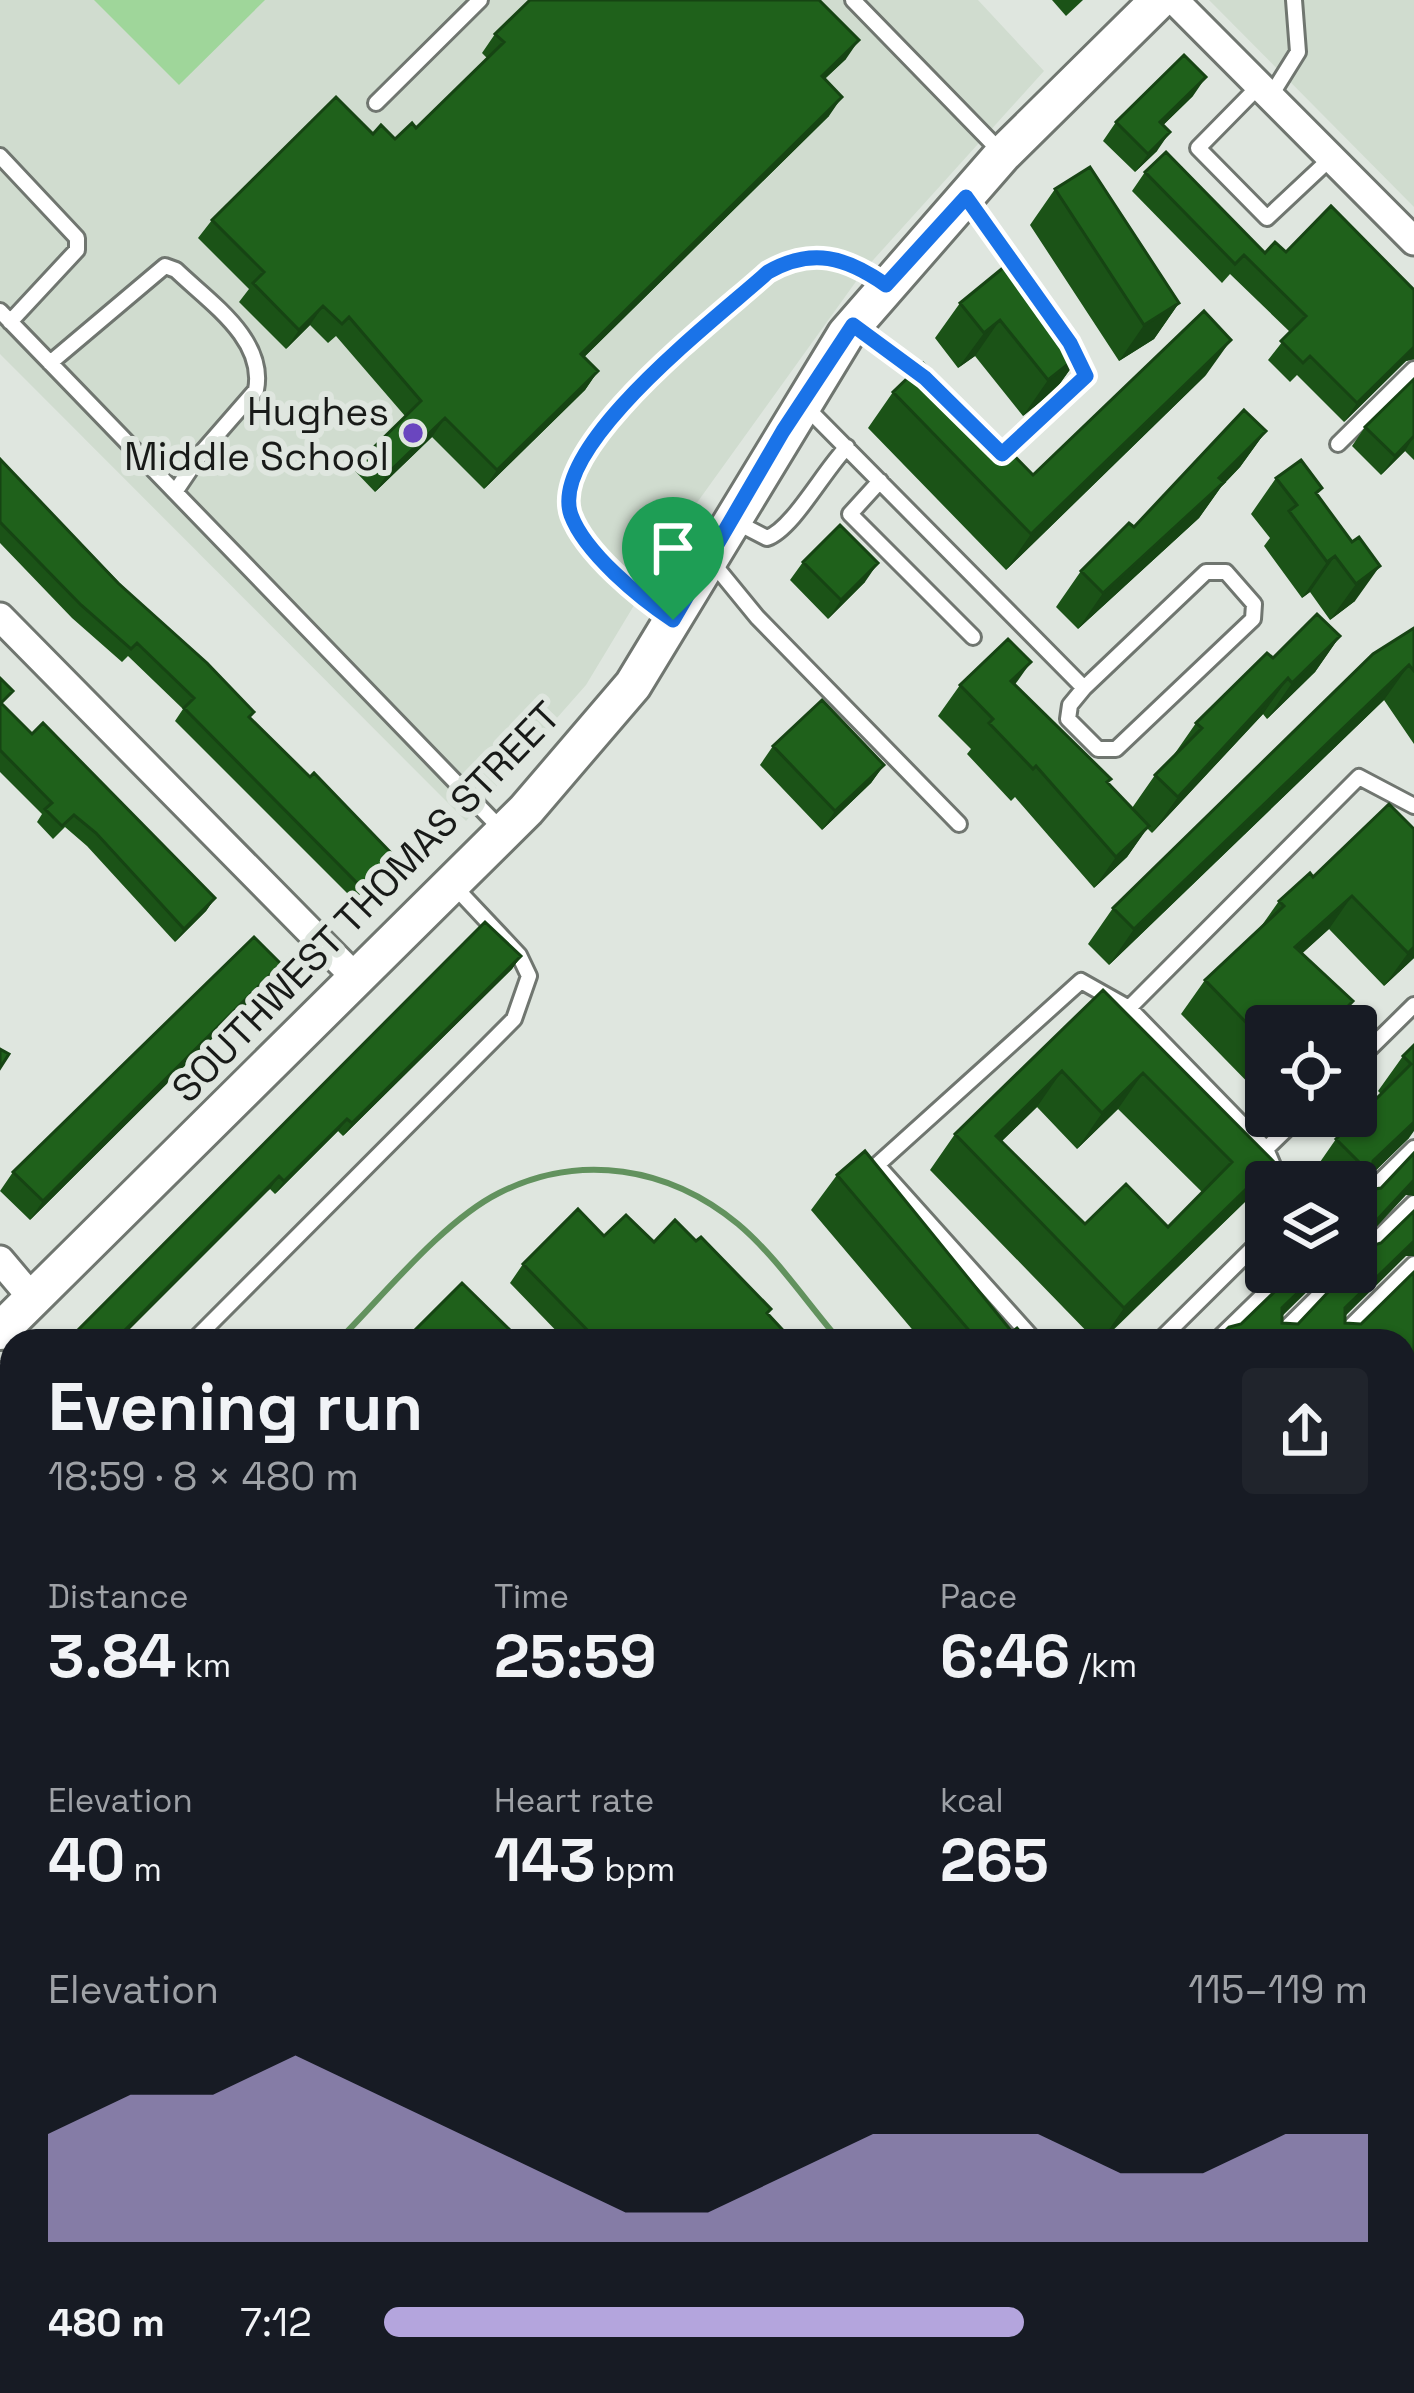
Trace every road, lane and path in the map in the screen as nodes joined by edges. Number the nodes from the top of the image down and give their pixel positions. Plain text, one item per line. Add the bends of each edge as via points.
1 (480, 0) edge
2 (853, 0) edge
3 (1159, 0) edge
4 (1174, 0) edge
5 (1294, 0) edge
6 (1265, 92) junction
7 (376, 103) dead end
8 (1003, 154) junction
9 (0, 156) edge
10 (1331, 158) junction
11 (966, 197) junction
12 (1414, 241) edge
13 (886, 285) junction
14 (5, 316) edge
15 (853, 325) junction
16 (50, 363) junction
17 (1414, 369) edge
18 (941, 394) edge
19 (801, 402) junction
20 (987, 439) edge
21 (1338, 444) dead end
22 (847, 447) junction
23 (880, 481) junction
24 (175, 492) junction
25 (731, 520) junction
26 (709, 559) junction
27 (0, 617) edge
28 (673, 620) junction
29 (973, 637) dead end
30 (1084, 688) junction
31 (1414, 806) edge
32 (959, 824) dead end
33 (504, 832) junction
34 (451, 884) junction
35 (355, 977) junction
36 (1414, 1005) edge
37 (1129, 1008) junction
38 (1377, 1041) edge
39 (1278, 1137) edge
40 (1414, 1148) edge
41 (1266, 1149) junction
42 (1271, 1161) edge
43 (1377, 1184) edge
44 (1414, 1203) edge
45 (1377, 1239) edge
46 (1245, 1256) edge
47 (0, 1259) edge
48 (1414, 1264) edge
49 (1265, 1293) edge
50 (1322, 1293) edge
51 (33, 1299) junction
52 (2, 1329) edge
53 (205, 1329) edge
54 (1024, 1329) edge
55 (1172, 1329) edge
56 (1228, 1329) edge
57 (1285, 1329) edge
58 (1348, 1329) edge

1 - 7 lane
2 - 8 lane
3 - 8 street, SOUTHWEST THOMAS STREET
4 - 6 street
5 - 6 lane via 1298,52
6 - 10 street
6 - 10 lane via 1198,148 1268,218
8 - 11 street, SOUTHWEST THOMAS STREET
9 - 14 lane via 77,238 77,250
10 - 12 street
11 - 13 street, SOUTHWEST THOMAS STREET
11 - 20 lane via 1086,376 1002,454
13 - 15 street, SOUTHWEST THOMAS STREET
13 - 28 lane via 851,261 797,256 768,272 603,424 572,478 571,514 633,594
14 - 16 lane
15 - 18 lane
15 - 19 street, SOUTHWEST THOMAS STREET
16 - 24 lane
16 - 24 lane via 165,266 245,338 256,357 256,390
17 - 21 lane
19 - 22 lane
19 - 25 street, SOUTHWEST THOMAS STREET
22 - 23 lane
22 - 25 lane via 782,533 767,538
23 - 29 lane via 850,514
23 - 30 lane
24 - 33 lane
25 - 26 street, SOUTHWEST THOMAS STREET
26 - 28 street, SOUTHWEST THOMAS STREET
26 - 32 lane
27 - 35 street
28 - 33 street, SOUTHWEST THOMAS STREET via 633,685
30 - 30 lane via 1068,719 1098,749 1116,749 1253,619 1254,604 1226,572 1206,572
31 - 37 lane via 1359,777
33 - 34 street, SOUTHWEST THOMAS STREET
34 - 35 street, SOUTHWEST THOMAS STREET
34 - 53 lane via 529,976 514,1018
35 - 51 street, SOUTHWEST THOMAS STREET
36 - 38 lane
37 - 41 lane
37 - 54 lane via 1081,981 877,1165
39 - 41 lane
40 - 43 lane
41 - 42 lane
44 - 45 lane
46 - 55 lane
47 - 51 street
48 - 58 lane
49 - 56 lane
50 - 57 lane
51 - 52 street, SOUTHWEST THOMAS STREET

